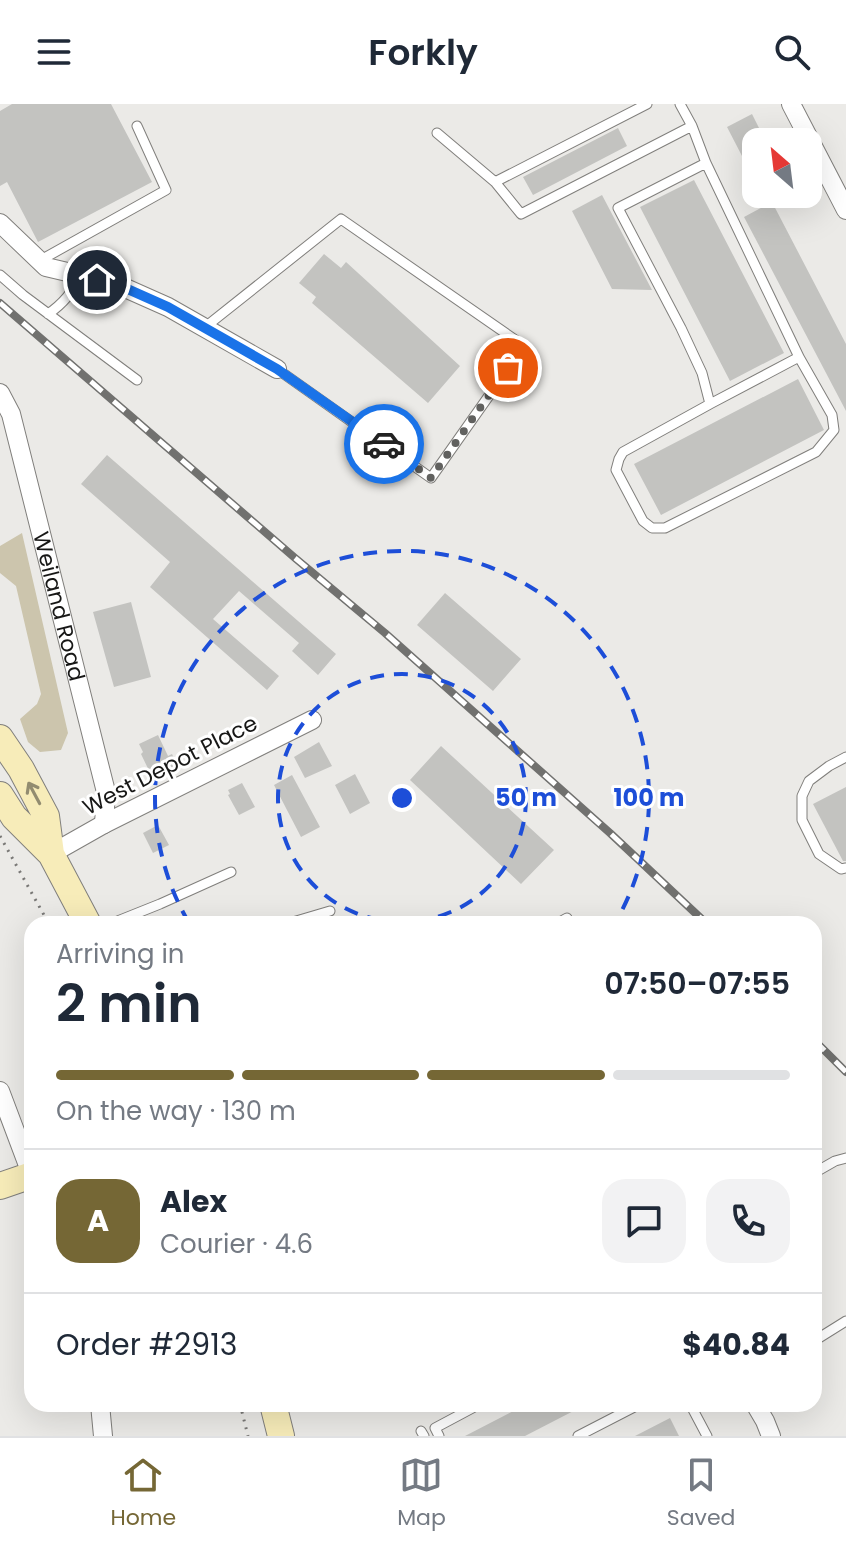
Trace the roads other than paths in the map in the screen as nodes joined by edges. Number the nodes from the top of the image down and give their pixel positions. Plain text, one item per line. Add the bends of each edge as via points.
1 (647, 104) edge
2 (680, 104) edge
3 (797, 106) edge
4 (137, 126) dead end
5 (692, 126) junction
6 (437, 133) dead end
7 (706, 163) junction
8 (495, 182) junction
9 (846, 210) edge
10 (0, 223) edge
11 (39, 261) junction
12 (0, 275) edge
13 (81, 276) junction
14 (48, 314) junction
15 (204, 328) junction
16 (799, 357) junction
17 (277, 369) joint
18 (137, 380) dead end
19 (0, 393) edge
20 (710, 404) junction
21 (312, 720) dead end
22 (0, 738) edge
23 (846, 757) edge
24 (0, 795) edge
25 (104, 824) junction
26 (51, 854) junction
27 (846, 868) edge
28 (231, 872) dead end
29 (330, 911) dead end
30 (84, 916) edge
31 (130, 916) edge
32 (313, 916) edge
33 (0, 1091) edge
34 (24, 1154) edge
35 (846, 1158) edge
36 (822, 1168) edge
37 (24, 1178) edge
38 (0, 1186) edge
39 (846, 1321) edge
40 (822, 1336) edge
41 (101, 1412) edge
42 (275, 1412) edge
43 (465, 1412) edge
44 (624, 1412) edge
45 (694, 1412) edge
46 (760, 1412) edge
47 (103, 1436) edge
48 (281, 1436) edge
49 (439, 1436) edge
50 (578, 1436) edge
51 (707, 1436) edge
52 (771, 1436) edge

1 - 8 lane
2 - 5 lane
3 - 9 street
4 - 11 lane via 166,190
5 - 7 lane
5 - 8 lane via 521,214
6 - 8 lane
7 - 16 lane
7 - 20 lane via 618,208 697,362
10 - 11 street
11 - 13 street
12 - 14 lane
13 - 14 lane via 69,296
13 - 15 street via 114,283
14 - 18 lane
15 - 17 street
15 - 17 lane via 341,219 524,346 431,478
16 - 20 lane
16 - 20 lane via 832,415 834,430 827,440 816,452 665,528 652,528 616,470 619,459
19 - 25 street, Weiland Road via 11,414 106,792
21 - 25 street, West Depot Place
26 -> 22 main road via 46,816
23 - 27 lane via 809,781 802,796 802,820 819,854
24 - 26 main road
25 - 26 street, West Depot Place
26 - 30 main road
28 - 31 lane
29 - 32 lane
33 - 34 street
35 - 36 lane
37 - 38 main road
39 - 40 lane
41 - 47 street
42 - 48 main road
43 - 49 lane via 435,1428
44 - 50 lane
45 - 51 lane
46 - 52 street

